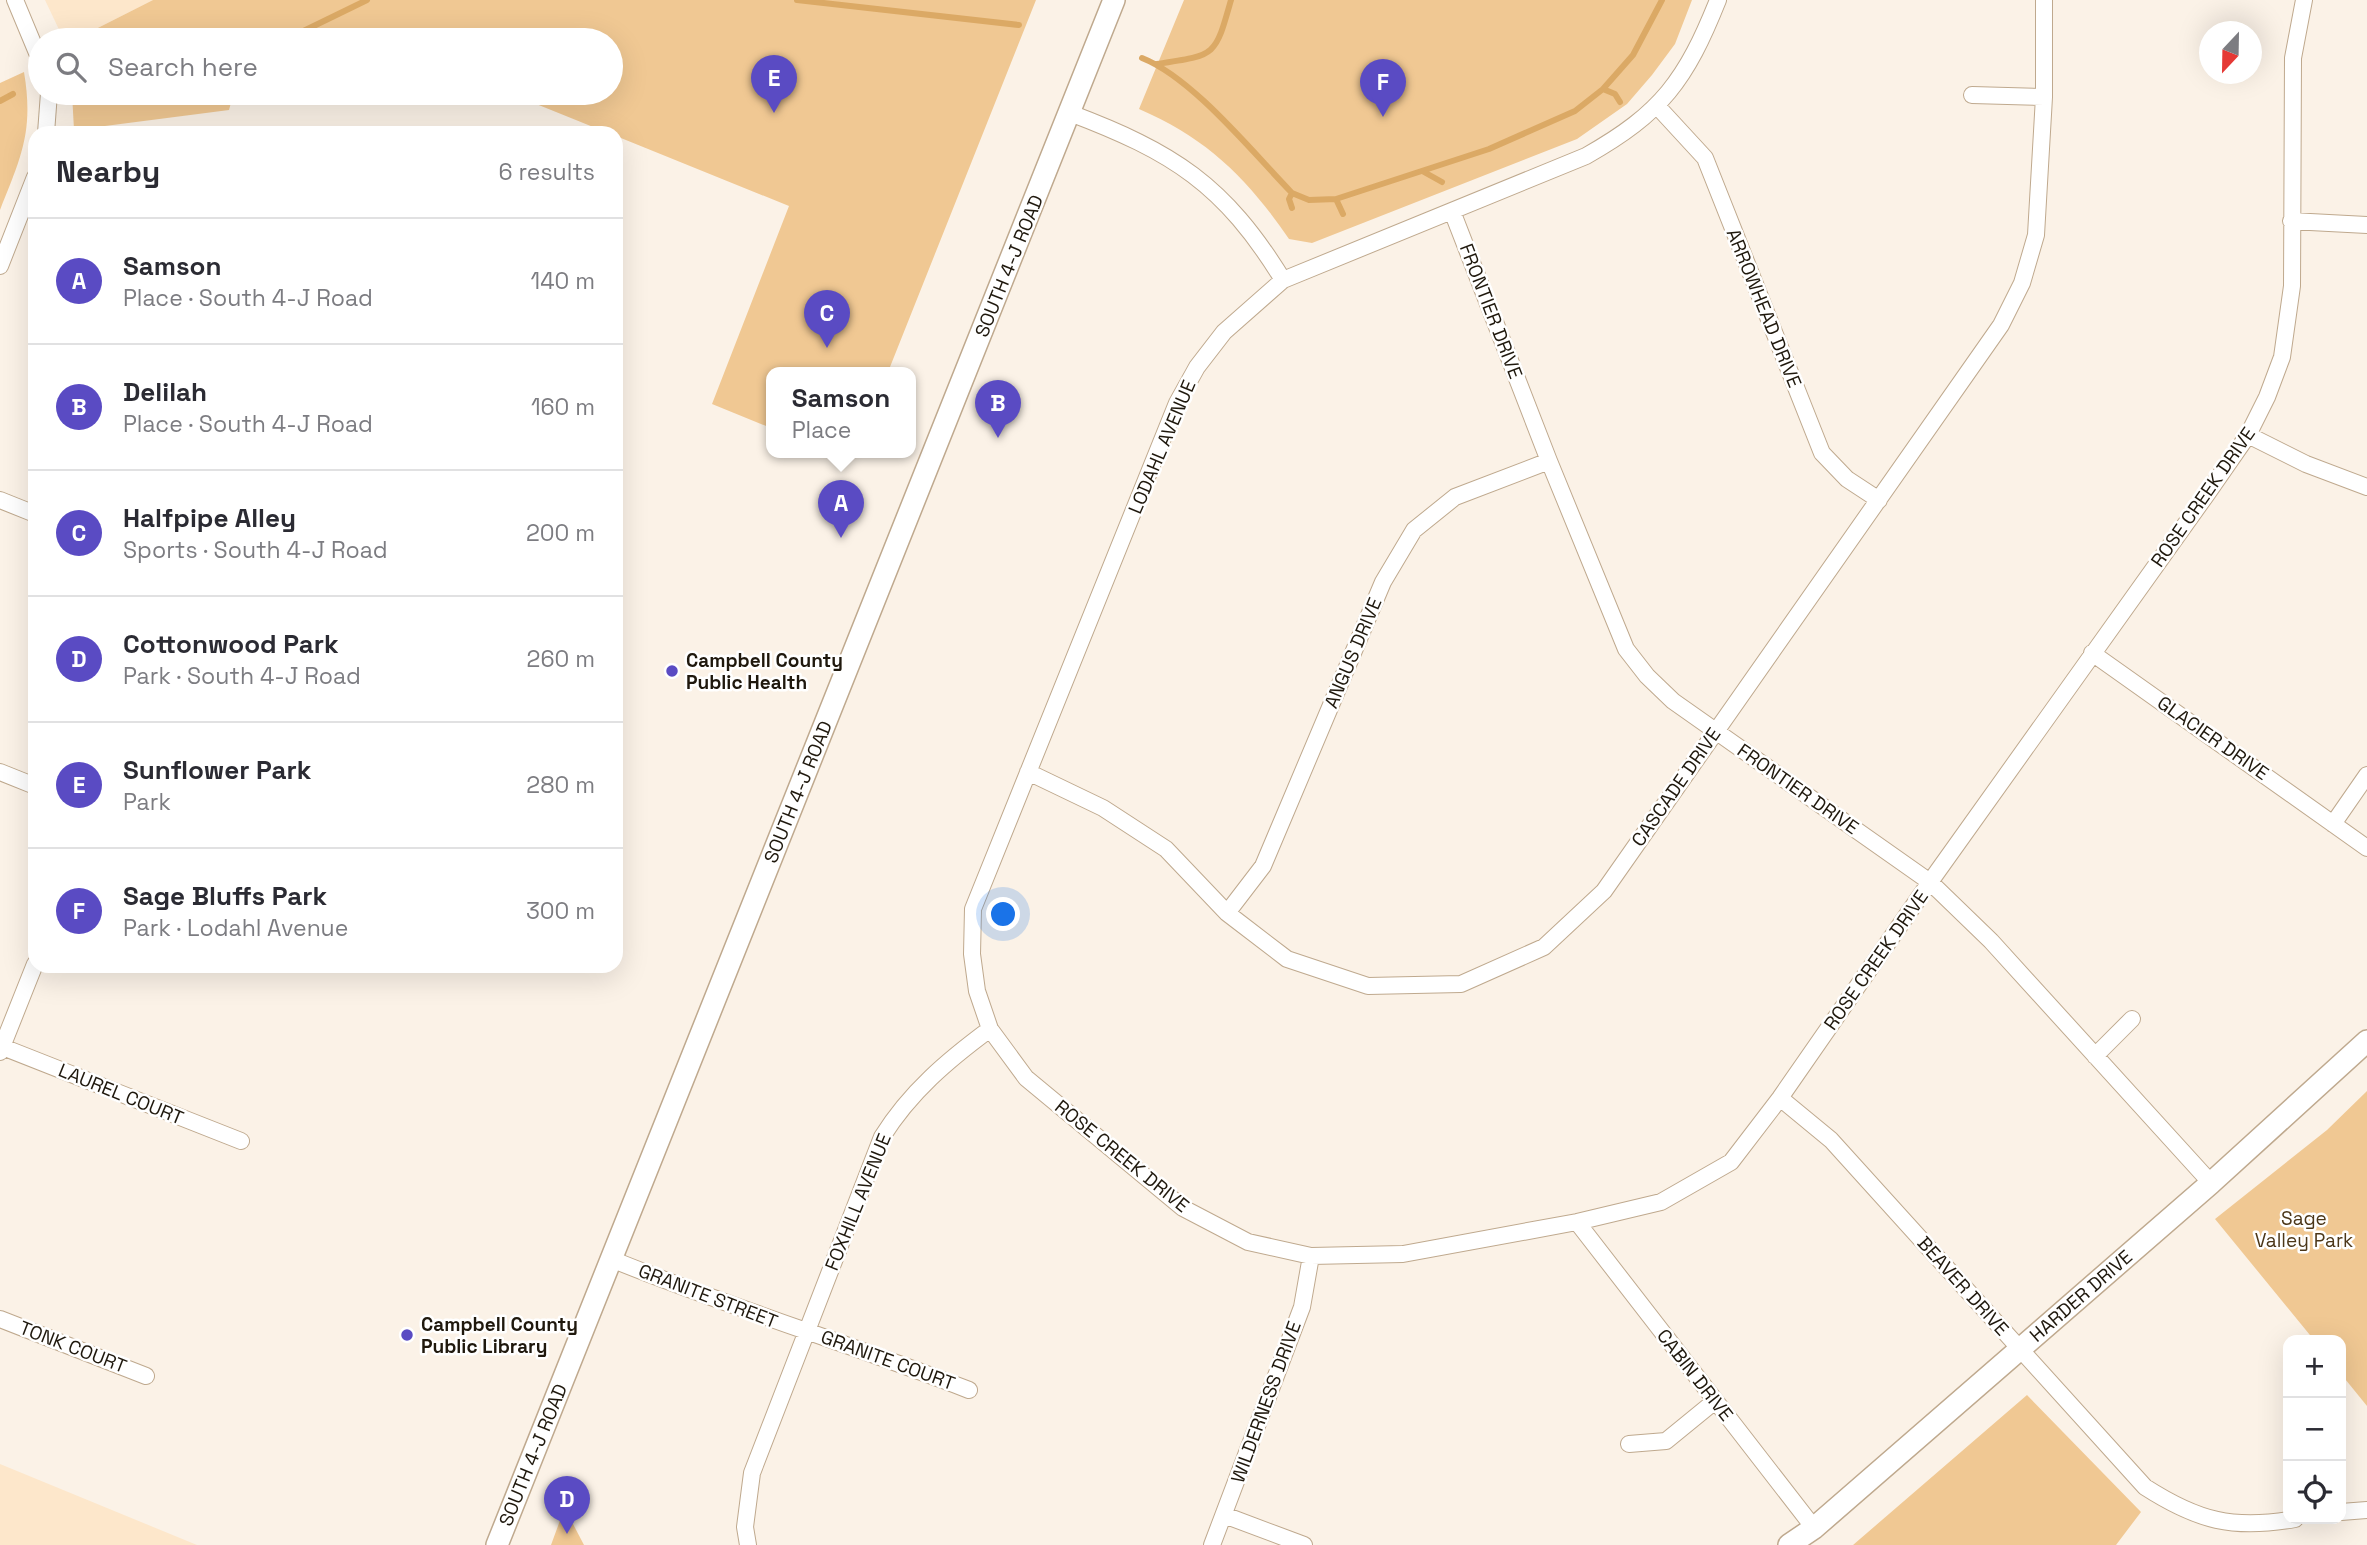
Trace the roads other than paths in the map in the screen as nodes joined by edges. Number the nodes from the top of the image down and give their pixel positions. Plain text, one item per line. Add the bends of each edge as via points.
1 (15, 0) edge
2 (1114, 0) edge
3 (1718, 0) edge
4 (2044, 0) edge
5 (2304, 0) edge
6 (28, 31) edge
7 (1972, 95) dead end
8 (2044, 97) junction
9 (48, 105) edge
10 (1658, 107) junction
11 (1070, 113) junction
12 (47, 126) edge
13 (28, 195) edge
14 (1452, 211) junction
15 (2291, 221) junction
16 (2367, 225) edge
17 (0, 266) edge
18 (1283, 280) junction
19 (2248, 435) junction
20 (1549, 461) junction
21 (2367, 487) edge
22 (0, 500) edge
23 (1879, 500) junction
24 (28, 511) edge
25 (2092, 653) junction
26 (1715, 730) junction
27 (0, 772) edge
28 (1028, 772) junction
29 (2367, 775) edge
30 (28, 783) edge
31 (2333, 824) junction
32 (2367, 848) edge
33 (1930, 882) junction
34 (1227, 913) junction
35 (31, 973) edge
36 (2132, 1019) dead end
37 (990, 1029) junction
38 (2367, 1041) edge
39 (1, 1048) edge
40 (2095, 1056) junction
41 (1780, 1098) junction
42 (241, 1141) dead end
43 (2211, 1183) junction
44 (1577, 1222) junction
45 (1311, 1256) junction
46 (611, 1259) junction
47 (0, 1319) edge
48 (806, 1331) junction
49 (2020, 1349) junction
50 (146, 1376) dead end
51 (969, 1390) dead end
52 (1715, 1401) junction
53 (1629, 1444) dead end
54 (2367, 1510) edge
55 (2346, 1512) edge
56 (1224, 1515) junction
57 (2283, 1521) edge
58 (1814, 1528) junction
59 (497, 1545) edge
60 (748, 1545) edge
61 (1212, 1545) edge
62 (1304, 1545) edge
63 (1788, 1545) edge

1 - 6 street
2 - 11 main road, SOUTH 4-J ROAD
3 - 10 street, LODAHL AVENUE via 1685,70
4 - 8 street, CASCADE DRIVE
5 - 15 street, ROSE CREEK DRIVE via 2292,58
7 - 8 street
8 - 23 street, CASCADE DRIVE via 2036,235 2022,283 2001,325
9 - 12 street
10 - 14 street, LODAHL AVENUE via 1622,136 1586,156
10 - 23 street, ARROWHEAD DRIVE via 1705,158 1822,453 1847,479
11 - 18 street via 1175,160 1222,196
11 - 46 main road, SOUTH 4-J ROAD
13 - 17 street
14 - 18 street, LODAHL AVENUE
14 - 20 street, FRONTIER DRIVE
15 - 16 street
15 - 19 street, ROSE CREEK DRIVE via 2292,286 2282,357
18 - 28 street, LODAHL AVENUE via 1224,332 1177,403
19 - 21 street
19 - 25 street, ROSE CREEK DRIVE
20 - 26 street, FRONTIER DRIVE via 1626,649 1673,701
20 - 34 street, ANGUS DRIVE via 1455,498 1414,530 1383,582 1263,866
22 - 24 street
23 - 26 street, CASCADE DRIVE
25 - 31 street, GLACIER DRIVE
25 - 33 street, ROSE CREEK DRIVE
26 - 33 street, FRONTIER DRIVE
26 - 34 street, CASCADE DRIVE via 1604,891 1544,947 1461,984 1368,986 1287,959
27 - 30 street
28 - 34 street, CASCADE DRIVE via 1103,808 1166,849
28 - 37 street, LODAHL AVENUE via 973,909 977,990
29 - 31 street
31 - 32 street, GLACIER DRIVE
33 - 40 street, FRONTIER DRIVE via 1991,941
33 - 41 street, ROSE CREEK DRIVE
35 - 39 street
36 - 40 street
37 - 45 street, ROSE CREEK DRIVE via 1026,1078 1183,1208 1248,1242
37 - 48 street, FOXHILL AVENUE via 947,1061 901,1107 882,1137
38 - 43 main road, HARDER DRIVE
39 - 42 street, LAUREL COURT
40 - 43 street, FRONTIER DRIVE
41 - 44 street, ROSE CREEK DRIVE via 1731,1161 1661,1202
41 - 49 street, BEAVER DRIVE via 1831,1140
43 - 49 main road, HARDER DRIVE
44 - 45 street, ROSE CREEK DRIVE via 1403,1254
44 - 52 street, CABIN DRIVE
45 - 56 street, WILDERNESS DRIVE via 1302,1307
46 - 48 street, GRANITE STREET
46 - 59 main road, SOUTH 4-J ROAD
47 - 50 street, TONK COURT
48 - 51 street, GRANITE COURT via 847,1342
48 - 60 street via 752,1473 745,1527
49 - 57 street, BEAVER DRIVE via 2145,1488 2179,1509 2211,1521 2259,1525
49 - 58 main road, HARDER DRIVE
52 - 53 street via 1666,1441
52 - 58 street, CABIN DRIVE
54 - 55 street
56 - 61 street, WILDERNESS DRIVE
56 - 62 street
58 - 63 main road, HARDER DRIVE

